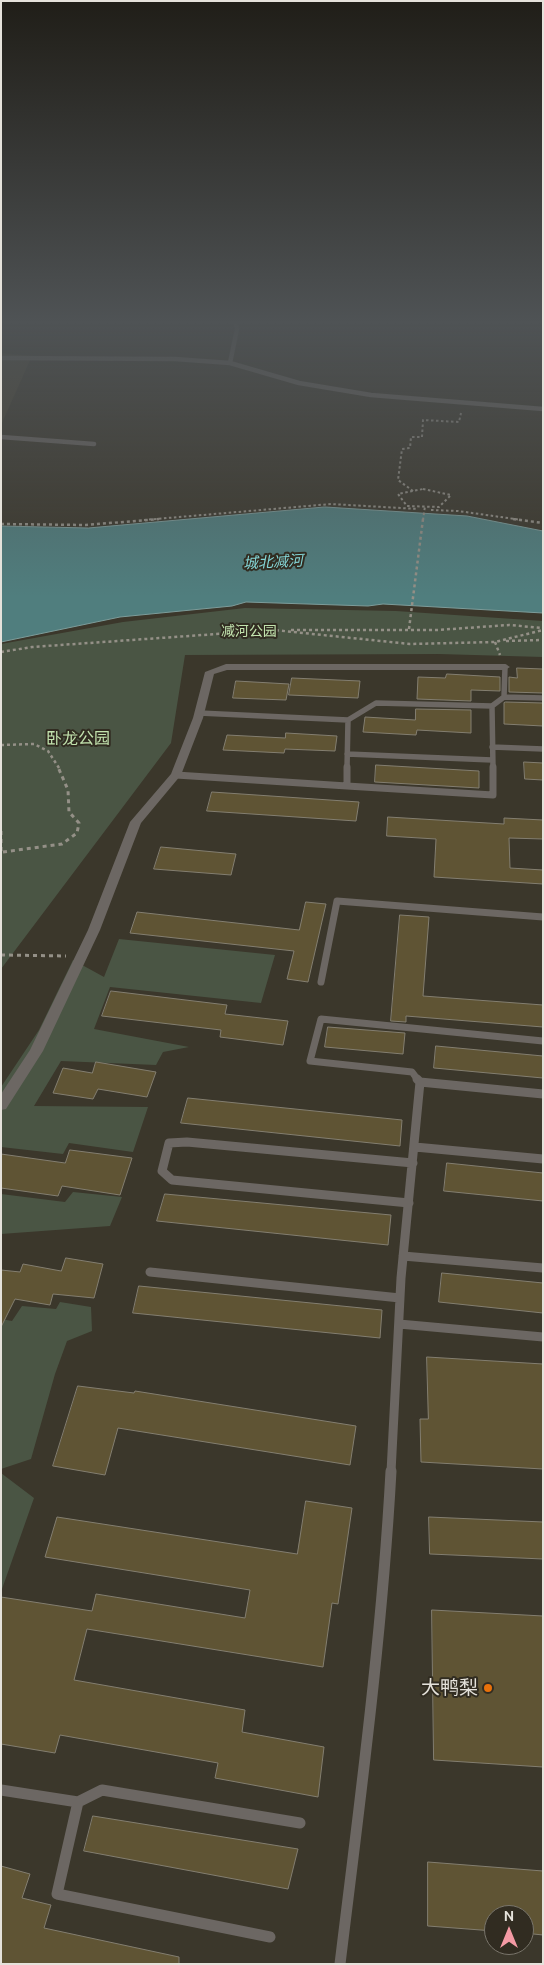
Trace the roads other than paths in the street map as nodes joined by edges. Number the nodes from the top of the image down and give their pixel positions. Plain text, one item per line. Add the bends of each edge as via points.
1 (1, 437) edge
2 (94, 444) dead end
3 (504, 667) joint
4 (504, 697) junction
5 (543, 698) edge
6 (492, 706) junction
7 (199, 712) junction
8 (348, 720) junction
9 (492, 747) junction
10 (543, 749) edge
11 (348, 754) junction
12 (492, 760) junction
13 (176, 775) junction
14 (347, 786) junction
15 (543, 917) edge
16 (320, 982) dead end
17 (543, 1041) edge
18 (420, 1082) junction
19 (543, 1094) edge
20 (1, 1106) edge
21 (415, 1147) junction
22 (543, 1160) edge
23 (413, 1163) junction
24 (409, 1203) junction
25 (404, 1256) junction
26 (543, 1268) edge
27 (150, 1272) dead end
28 (400, 1298) junction
29 (399, 1324) junction
30 (543, 1337) edge
31 (1, 1790) edge
32 (78, 1802) junction
33 (300, 1823) dead end
34 (270, 1937) dead end
35 (340, 1964) edge

1 - 2 lane
3 - 4 lane
3 - 7 street via 226,667 210,672
4 - 5 lane
4 - 6 lane
6 - 8 lane via 376,703
6 - 9 lane
7 - 8 lane
7 - 13 street
8 - 11 lane
9 - 10 lane
9 - 12 lane
11 - 12 lane
11 - 14 lane
12 - 14 lane via 492,795
13 - 14 lane
13 - 20 street via 136,822 94,930 36,1051
15 - 16 lane via 338,901
17 - 18 lane via 321,1019 310,1061 412,1072
18 - 19 lane
18 - 21 lane
21 - 22 lane
21 - 23 lane
23 - 24 lane
23 - 24 lane via 186,1142 169,1143 162,1171 172,1180
24 - 25 lane
25 - 26 lane
25 - 28 lane
27 - 28 lane
28 - 29 lane
29 - 30 lane
29 - 35 lane via 386,1554
31 - 32 lane
32 - 33 lane via 102,1790
32 - 34 lane via 57,1894

